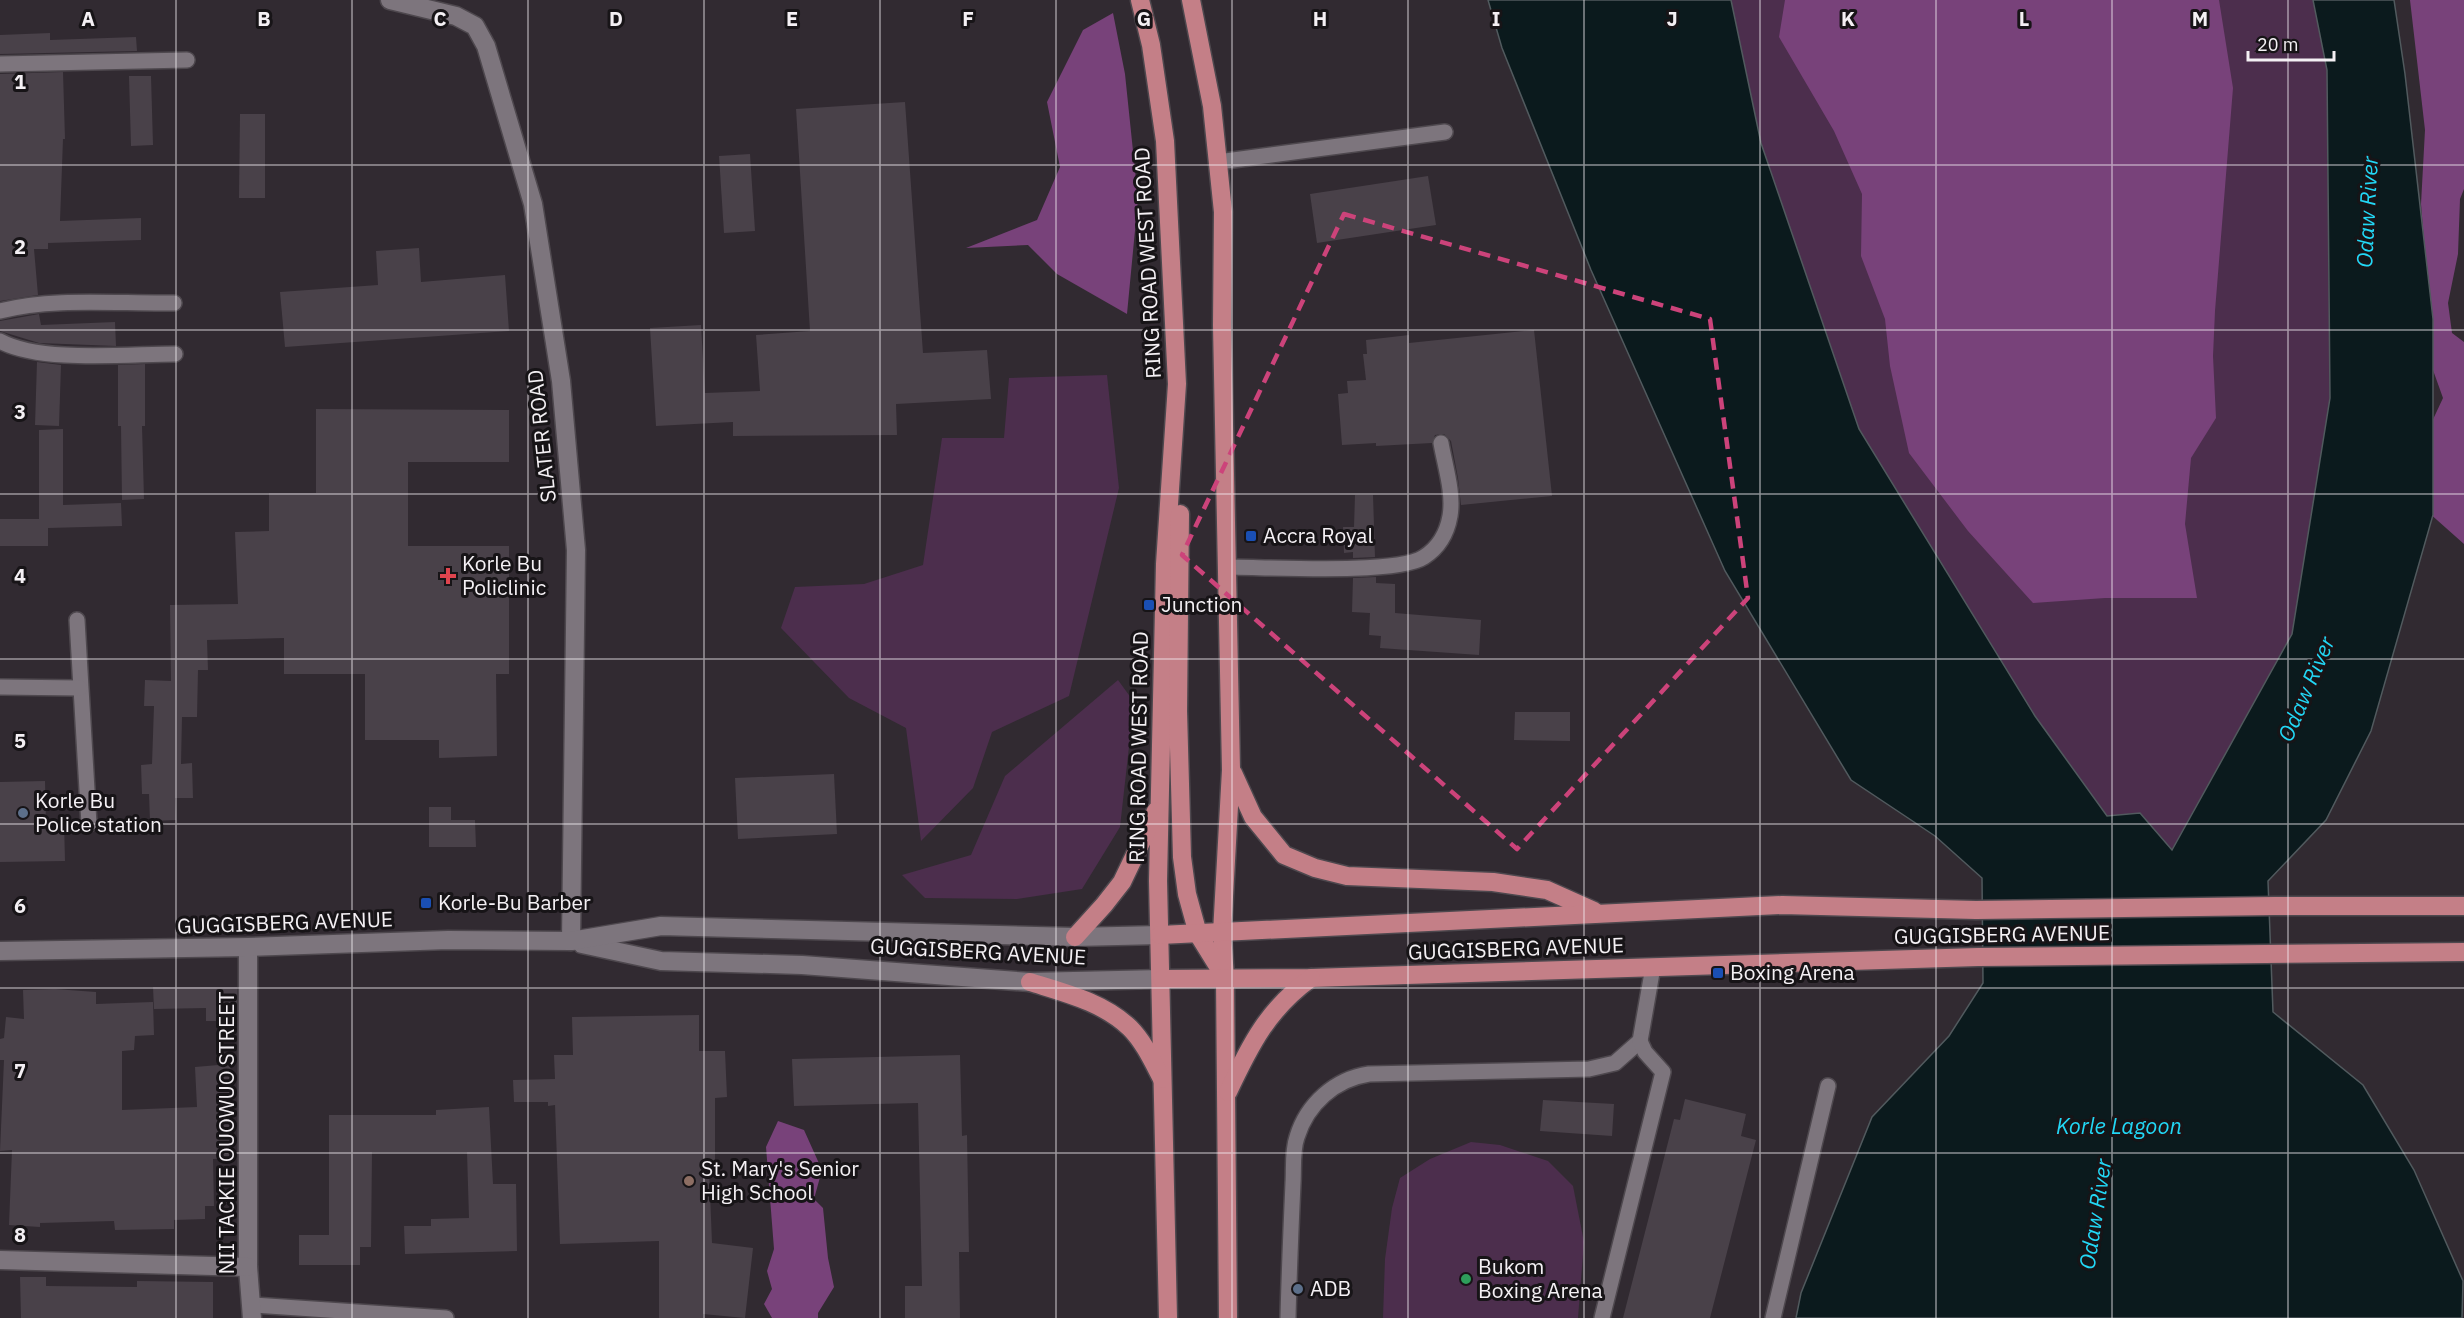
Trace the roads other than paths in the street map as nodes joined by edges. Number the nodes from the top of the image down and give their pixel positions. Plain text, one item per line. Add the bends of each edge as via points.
1 (390, 0) edge
2 (1140, 0) edge
3 (1191, 0) edge
4 (187, 60) dead end
5 (0, 64) edge
6 (1445, 132) dead end
7 (1218, 162) junction
8 (174, 303) dead end
9 (0, 311) edge
10 (0, 341) edge
11 (175, 354) dead end
12 (1177, 384) junction
13 (1441, 443) dead end
14 (1227, 567) junction
15 (77, 620) dead end
16 (0, 687) edge
17 (80, 688) junction
18 (1231, 770) junction
19 (1160, 801) junction
20 (89, 824) dead end
21 (2464, 906) edge
22 (1698, 908) junction
23 (1222, 933) junction
24 (1198, 934) junction
25 (1160, 935) junction
26 (1075, 937) junction
27 (571, 941) junction
28 (249, 948) junction
29 (0, 951) edge
30 (2464, 952) edge
31 (1653, 966) junction
32 (1225, 978) junction
33 (1311, 978) junction
34 (1162, 979) junction
35 (1030, 981) junction
36 (1640, 1041) junction
37 (1164, 1083) junction
38 (1828, 1086) dead end
39 (1226, 1096) junction
40 (0, 1260) edge
41 (248, 1267) junction
42 (252, 1312) edge
43 (446, 1318) edge
44 (1168, 1318) edge
45 (1228, 1318) edge
46 (1288, 1318) edge
47 (1602, 1318) edge
48 (1773, 1318) edge

1 - 27 main road, SLATER ROAD via 456,16 475,26 486,46 534,204 561,381 576,550
2 - 12 main road, RING ROAD WEST ROAD via 1165,141
3 - 7 main road via 1212,106
4 - 5 lane
6 - 7 lane
7 - 14 main road via 1223,212
8 - 9 lane via 59,303
10 - 11 lane via 36,353
12 - 19 main road, RING ROAD WEST ROAD via 1165,564
12 - 24 main road via 1179,821 1187,894
13 - 14 lane via 1451,514 1439,544 1423,558 1403,565
14 - 18 main road
15 - 17 lane
16 - 17 lane
17 - 20 lane
18 - 22 main road via 1253,817 1284,855 1315,868 1347,876 1493,882 1547,890 1596,912
18 - 23 main road
19 - 25 main road, RING ROAD WEST ROAD
19 - 26 main road via 1122,882
21 - 22 main road, GUGGISBERG AVENUE
22 - 23 main road, GUGGISBERG AVENUE
23 - 24 main road, GUGGISBERG AVENUE
23 - 32 main road
24 - 25 main road, GUGGISBERG AVENUE
24 - 32 main road
25 - 26 main road, GUGGISBERG AVENUE
25 - 34 main road, RING ROAD WEST ROAD
26 - 27 main road, GUGGISBERG AVENUE via 661,926
27 - 28 main road, GUGGISBERG AVENUE via 448,940
27 - 35 main road, GUGGISBERG AVENUE via 661,961 802,965
28 - 29 main road, GUGGISBERG AVENUE
28 - 41 main road, NII TACKIE OUOWUO STREET
30 - 31 main road, GUGGISBERG AVENUE via 1978,957
31 - 33 main road, GUGGISBERG AVENUE
31 - 36 lane
32 - 33 main road, GUGGISBERG AVENUE
32 - 34 main road, GUGGISBERG AVENUE
32 - 39 main road
33 - 39 main road via 1269,1016 1251,1043
34 - 35 main road, GUGGISBERG AVENUE
34 - 37 main road, RING ROAD WEST ROAD
35 - 37 main road via 1110,1012 1131,1030
36 - 46 lane via 1615,1063 1589,1070 1369,1074 1352,1077 1330,1090 1306,1114 1296,1139
36 - 47 lane via 1644,1052 1663,1072
37 - 44 main road, RING ROAD WEST ROAD
38 - 48 lane
39 - 45 main road
40 - 41 main road
41 - 42 main road, NII TACKIE OUOWUO STREET
42 - 43 lane

